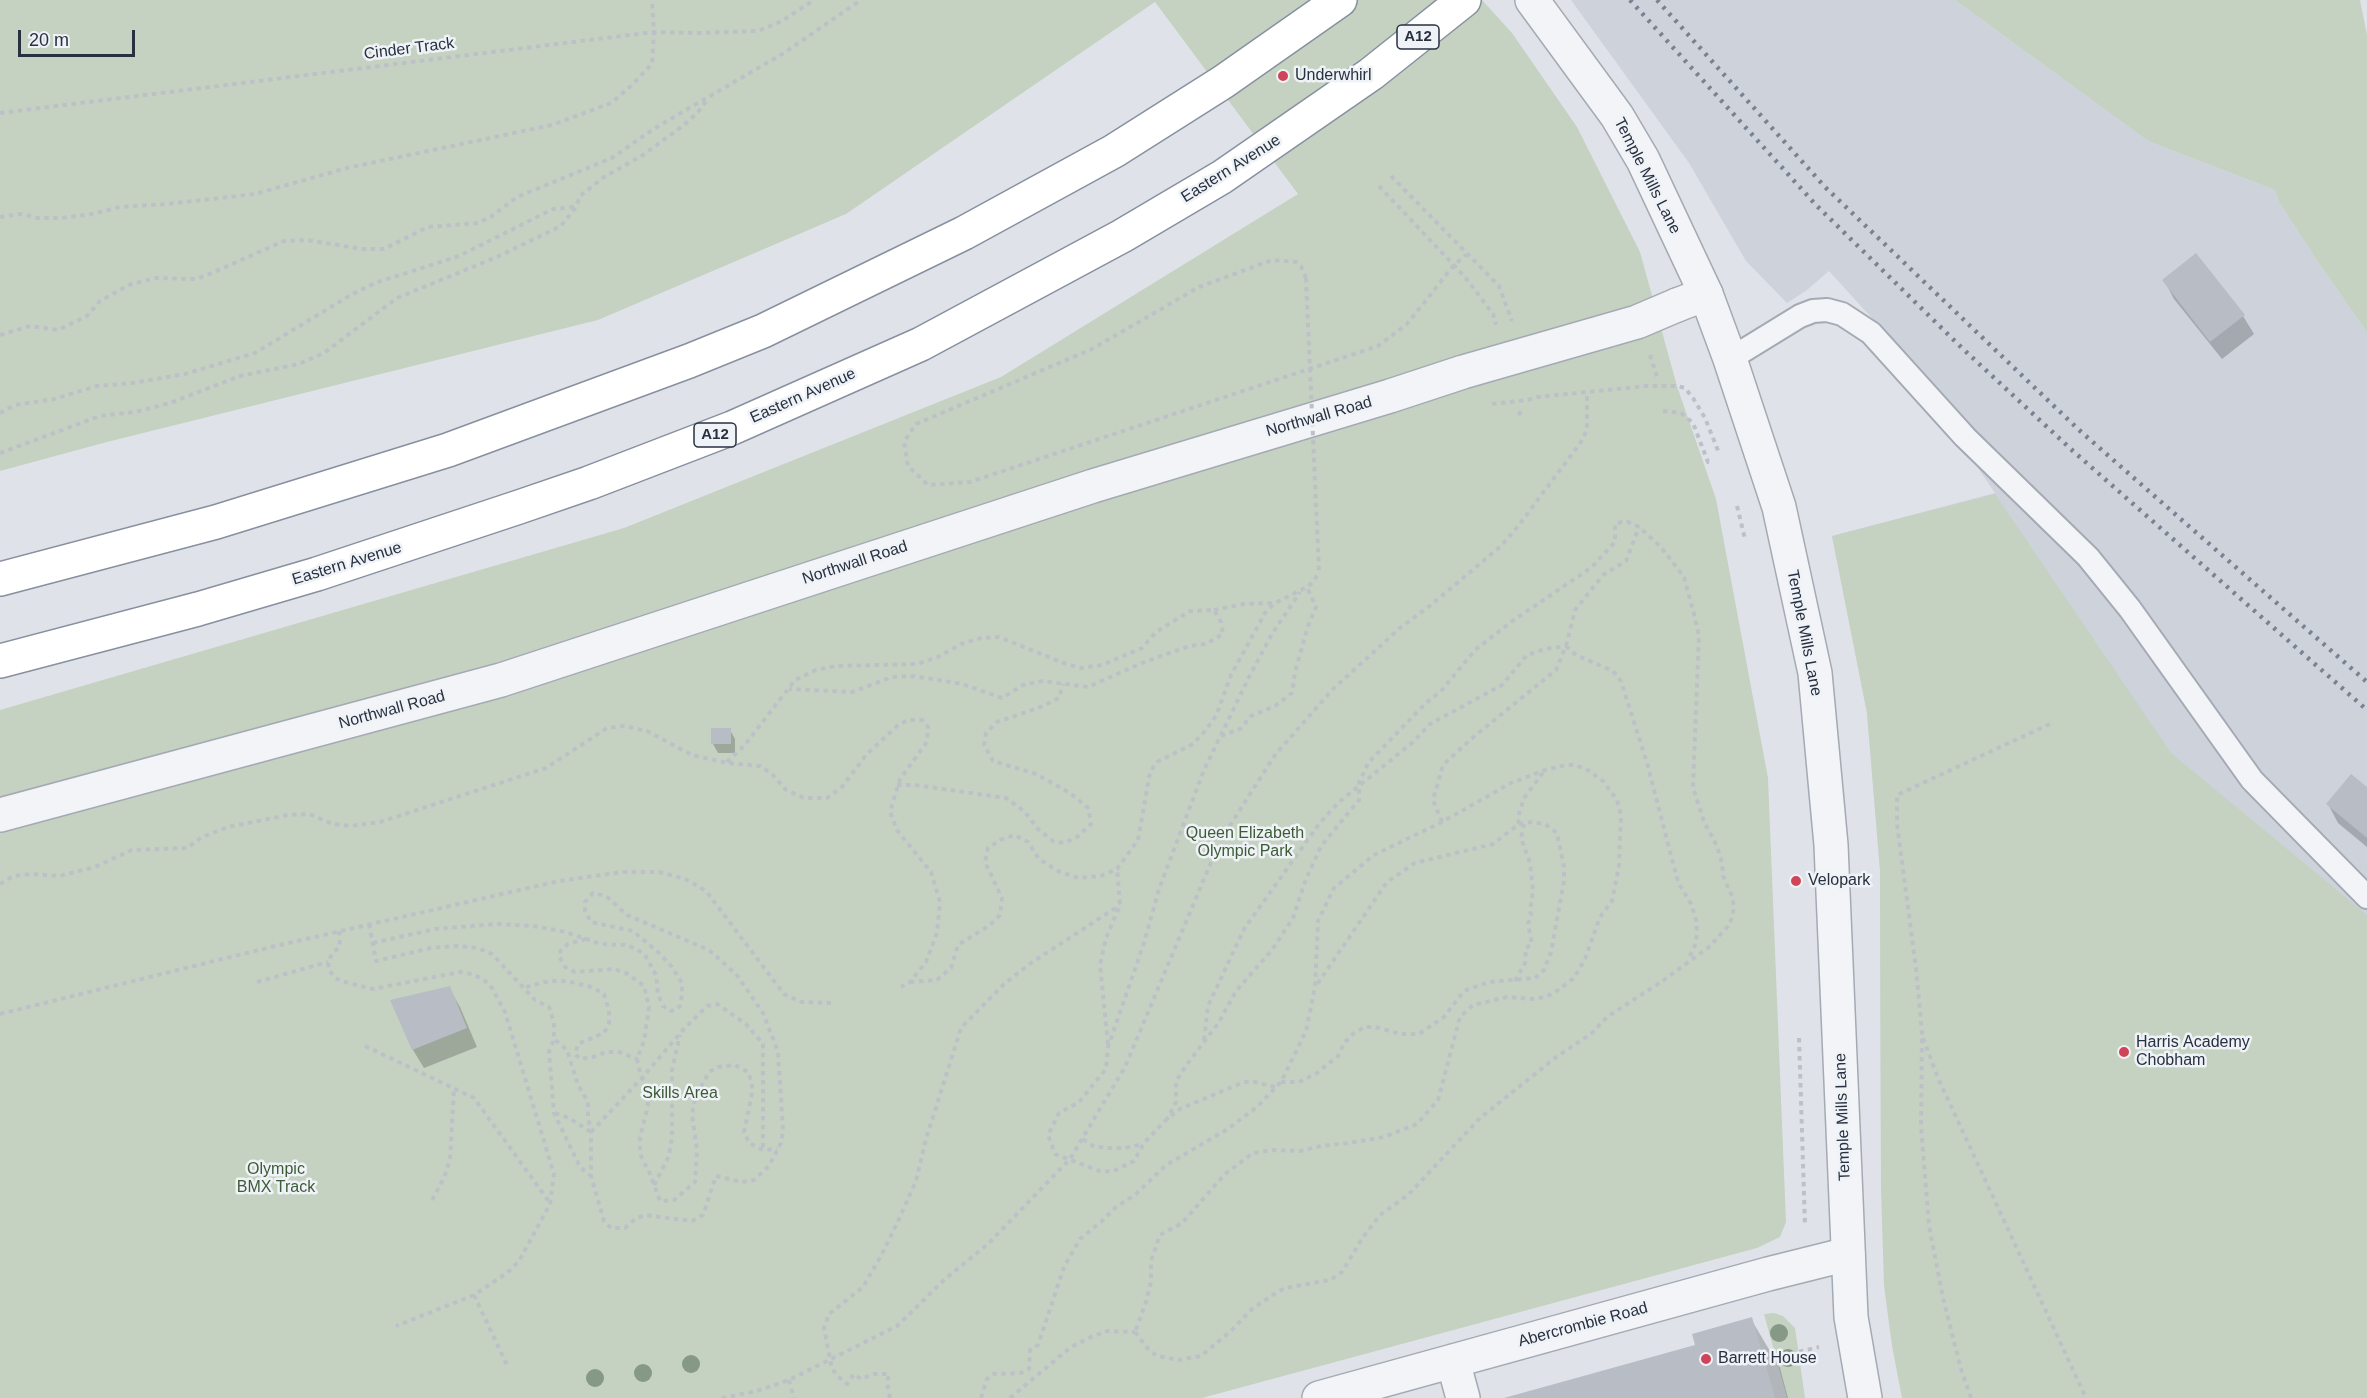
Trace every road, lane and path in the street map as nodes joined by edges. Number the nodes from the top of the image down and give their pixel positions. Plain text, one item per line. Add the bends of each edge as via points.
1 (652, 0) edge
2 (814, 0) edge
3 (861, 0) edge
4 (1464, 0) edge
5 (1532, 0) edge
6 (1330, 7) edge
7 (654, 32) junction
8 (708, 99) junction
9 (0, 112) edge
10 (1391, 176) dead end
11 (1379, 186) dead end
12 (576, 207) junction
13 (0, 217) edge
14 (1466, 255) junction
15 (1454, 265) junction
16 (1691, 299) junction
17 (1511, 316) dead end
18 (1496, 326) dead end
19 (0, 335) edge
20 (1647, 344) dead end
21 (1730, 359) junction
22 (1657, 377) dead end
23 (1587, 392) junction
24 (1537, 397) dead end
25 (1519, 411) dead end
26 (1663, 411) dead end
27 (0, 413) edge
28 (1521, 418) dead end
29 (0, 453) edge
30 (1721, 458) dead end
31 (1713, 460) dead end
32 (1734, 495) dead end
33 (1639, 527) junction
34 (1745, 540) dead end
35 (0, 579) edge
36 (1307, 587) junction
37 (1300, 592) junction
38 (1275, 603) junction
39 (1214, 610) junction
40 (1566, 646) junction
41 (0, 661) edge
42 (1064, 684) junction
43 (789, 689) junction
44 (2052, 723) dead end
45 (1220, 736) junction
46 (727, 763) junction
47 (1545, 770) junction
48 (1359, 783) junction
49 (897, 785) junction
50 (0, 815) edge
51 (1443, 822) junction
52 (1519, 824) junction
53 (1524, 824) junction
54 (1116, 869) junction
55 (0, 884) edge
56 (2367, 897) edge
57 (1120, 905) junction
58 (369, 924) junction
59 (339, 932) junction
60 (586, 939) junction
61 (373, 942) junction
62 (1688, 961) junction
63 (328, 962) junction
64 (1515, 981) junction
65 (257, 982) dead end
66 (910, 982) junction
67 (526, 987) junction
68 (902, 987) dead end
69 (1315, 987) junction
70 (831, 1003) dead end
71 (0, 1014) edge
72 (682, 1032) junction
73 (1922, 1034) junction
74 (1799, 1038) dead end
75 (554, 1039) junction
76 (1204, 1042) junction
77 (365, 1046) dead end
78 (1108, 1047) junction
79 (638, 1059) junction
80 (642, 1078) junction
81 (1281, 1082) junction
82 (1275, 1087) junction
83 (454, 1089) junction
84 (554, 1113) junction
85 (1167, 1119) junction
86 (591, 1132) junction
87 (1083, 1139) junction
88 (1144, 1143) junction
89 (778, 1149) junction
90 (763, 1150) junction
91 (1070, 1160) junction
92 (591, 1176) junction
93 (654, 1185) junction
94 (432, 1200) dead end
95 (550, 1204) junction
96 (1806, 1237) dead end
97 (1848, 1254) junction
98 (474, 1294) junction
99 (396, 1326) dead end
100 (1135, 1332) junction
101 (1823, 1346) dead end
102 (1764, 1360) dead end
103 (829, 1361) junction
104 (1453, 1361) junction
105 (507, 1365) dead end
106 (789, 1380) junction
107 (722, 1398) edge
108 (794, 1398) edge
109 (890, 1398) edge
110 (981, 1398) edge
111 (1010, 1398) edge
112 (1319, 1398) edge
113 (1463, 1398) edge
114 (1865, 1398) edge
115 (1971, 1398) edge
116 (2086, 1398) edge

1 - 7 path
2 - 7 path, Cinder Track via 758,31
3 - 8 path
4 - 41 highway, Eastern Avenue / A12 via 1371,74 1222,177 1122,236 921,344 732,428 589,483 405,546 198,609
5 - 16 street, Temple Mills Lane via 1617,116 1643,160
6 - 35 highway via 1223,82 1114,151 964,232 763,331 448,450 216,522
7 - 9 path, Cinder Track
7 - 13 path via 652,64 631,86 611,103 552,125 347,168 255,194 120,207 59,218 22,214
8 - 12 path via 676,131 580,196
8 - 19 path via 655,128 612,158 517,197 478,223 428,227 384,249 284,241 195,279 155,278 129,285 100,301 87,316 58,330 30,326
10 - 14 path
11 - 15 path
12 - 27 path via 553,208 459,256 375,283 255,353 185,374 97,386 15,405
12 - 29 path via 561,226 522,246 396,297 324,353 299,364 240,376 170,403 100,416
14 - 15 path
14 - 17 path via 1499,286
15 - 18 path via 1493,314
15 - 36 path, bridge via 1407,324 1378,346 970,482 928,485 908,466 903,442 916,423 1092,350 1199,287 1272,261 1296,262 1306,278 1319,572
16 - 21 street, Temple Mills Lane
16 - 50 street, Northwall Road via 1637,322 1094,486 501,680
20 - 22 path
21 - 56 lane via 1813,311 1842,314 1871,333 1965,437 2088,557 2130,609 2252,780
21 - 97 street, Temple Mills Lane via 1779,507 1815,673 1831,845
23 - 24 path
23 - 30 path via 1685,388 1705,418
23 - 87 path via 1589,416 1581,442 1501,546 1400,628 1333,689 1275,755 1220,841 1125,1066
25 - 28 path
26 - 31 path via 1681,413 1693,423 1708,462
32 - 34 path
33 - 40 path via 1626,561 1603,575 1575,610
33 - 48 path via 1628,522 1615,524 1615,542 1592,567 1475,650 1442,690 1368,763
33 - 62 path via 1660,546 1684,578 1695,618 1699,636 1693,787 1722,863 1734,908 1730,924 1721,936
36 - 37 path
36 - 45 path via 1316,607 1292,693 1275,706 1251,716 1240,729
37 - 38 path
37 - 45 path via 1272,634
38 - 39 path
38 - 54 path via 1262,618 1231,675 1216,716 1205,731 1193,744 1157,762 1150,772 1138,840
39 - 42 path via 1223,634 1206,644 1142,663 1088,687
39 - 43 path via 1190,611 1156,632 1142,648 1102,665 1081,668 999,637 981,638 917,664 816,670 795,680
40 - 48 path via 1527,655 1502,685 1430,724
40 - 51 path via 1556,670 1443,765 1433,800
40 - 62 path via 1576,655 1613,671 1621,681 1678,882 1697,923 1696,942
42 - 43 path via 1043,681 1023,685 1002,698 962,684 914,676 892,678 852,692
42 - 49 path via 1059,698 997,722 986,733 984,745 993,761 1036,774 1088,808 1091,824 1077,837 1064,843 1053,841 1006,798
43 - 46 path
44 - 73 path via 1897,795 1897,824
45 - 78 path via 1159,889
46 - 49 path via 760,766 786,790 804,798 827,798 842,787 866,755 898,725 922,720 928,727 927,742
46 - 55 path via 692,755 647,731 624,726 607,728 546,768 380,822 350,826 309,814 288,815 228,827 187,848 132,850 95,867 59,876 13,876
47 - 51 path via 1511,783
47 - 52 path via 1524,798
47 - 100 path via 1575,765 1588,770 1603,781 1622,815 1612,901 1600,917 1574,978 1545,997 1507,997 1473,1005 1460,1017 1438,1100 1417,1124 1384,1137 1300,1151 1252,1153 1226,1174 1182,1223 1160,1235 1151,1261 1146,1302
48 - 76 path via 1359,800 1321,846 1293,918 1272,950 1236,991
48 - 76 path via 1319,824 1244,929 1208,1006
49 - 66 path via 890,812 897,830 931,872 940,902 937,933 926,962
51 - 69 path via 1374,855 1334,888 1318,921
52 - 53 path
52 - 69 path via 1493,844 1414,863 1387,882
53 - 64 path via 1521,838 1530,863 1533,891 1528,924 1532,944 1526,948 1525,963
53 - 64 path via 1545,824 1557,833 1564,881 1544,970 1535,978
54 - 57 path
54 - 66 path via 1101,876 1078,878 1039,859 1028,842 1015,835 1000,840 988,848 985,862 1002,898 1000,915 958,945 951,969 937,980
57 - 78 path via 1100,965
57 - 103 path via 1031,963 961,1028 916,1181 863,1287 829,1314 824,1328
58 - 59 path
58 - 61 path
58 - 70 path via 559,881 622,872 659,872 685,879 706,891 784,994 801,1002
59 - 63 path via 340,946
59 - 71 path
60 - 61 path via 533,926 496,924 435,929
60 - 79 path via 561,950 559,956 565,967 575,972 614,969 644,986 649,1007
60 - 89 path via 635,948 645,955 656,975 663,1005 671,1011 680,1005 682,994 682,983 672,967 633,932 591,922 585,902 593,893 606,896 627,915 709,950 736,974 763,1013 778,1052 783,1130
61 - 67 path via 376,961 431,948 478,948 492,954
62 - 100 path via 1607,1017 1592,1033 1480,1118 1408,1195 1380,1215 1342,1272 1330,1280 1292,1286 1276,1293 1252,1309 1201,1356 1179,1360 1157,1356
63 - 65 path
63 - 95 path via 334,978 358,987 374,989 460,972 483,979 492,988 505,1012 552,1163 554,1184
64 - 81 path via 1490,982 1464,991 1444,1017 1419,1034 1364,1027 1317,1073 1299,1082
66 - 68 path
67 - 75 path via 535,1000 549,1007
67 - 79 path via 567,981 604,994 609,1024 604,1033 578,1044 575,1054 580,1059 619,1052
69 - 81 path via 1306,1031
72 - 80 path
72 - 90 path via 707,1005 717,1004 746,1024 763,1044
72 - 93 path via 672,1070 669,1156
73 - 115 path via 1921,1126 1929,1226 1943,1298
73 - 116 path via 1938,1078
74 - 96 path
75 - 84 path via 549,1063
75 - 86 path via 567,1050 588,1102
76 - 85 path via 1176,1081 1176,1102
77 - 83 path
78 - 91 path via 1106,1068 1079,1102 1059,1113 1048,1135 1054,1154
79 - 80 path
80 - 86 path
80 - 93 path via 648,1091 648,1106 640,1154
81 - 82 path
82 - 85 path via 1244,1082 1180,1109
82 - 110 path via 1228,1129 1166,1165 1080,1239 1064,1267 1038,1345 1030,1350 1029,1369 993,1374 987,1379
83 - 94 path via 450,1160
83 - 95 path via 474,1098
84 - 86 path
84 - 92 path via 580,1167
85 - 88 path
86 - 92 path
87 - 88 path via 1107,1148
87 - 91 path
88 - 91 path via 1134,1161 1116,1170 1102,1172
89 - 90 path
89 - 92 path via 770,1166 754,1180 742,1182 716,1176 703,1215 692,1221 645,1215 624,1228 611,1228 604,1221
90 - 93 path via 749,1143 744,1131 752,1093 748,1072 735,1065 718,1066 709,1072 695,1098 695,1182 674,1200 660,1201
91 - 103 path via 988,1244 897,1326
95 - 98 path via 519,1261 490,1286
97 - 104 street, Abercrombie Road
97 - 114 street, Temple Mills Lane via 1851,1317
98 - 99 path
98 - 105 path
100 - 111 path via 1108,1331 1071,1347
101 - 102 path
103 - 106 path
103 - 109 path via 847,1384 854,1374 861,1379 889,1374
104 - 112 street, Abercrombie Road
104 - 113 street
106 - 107 path
106 - 108 path

